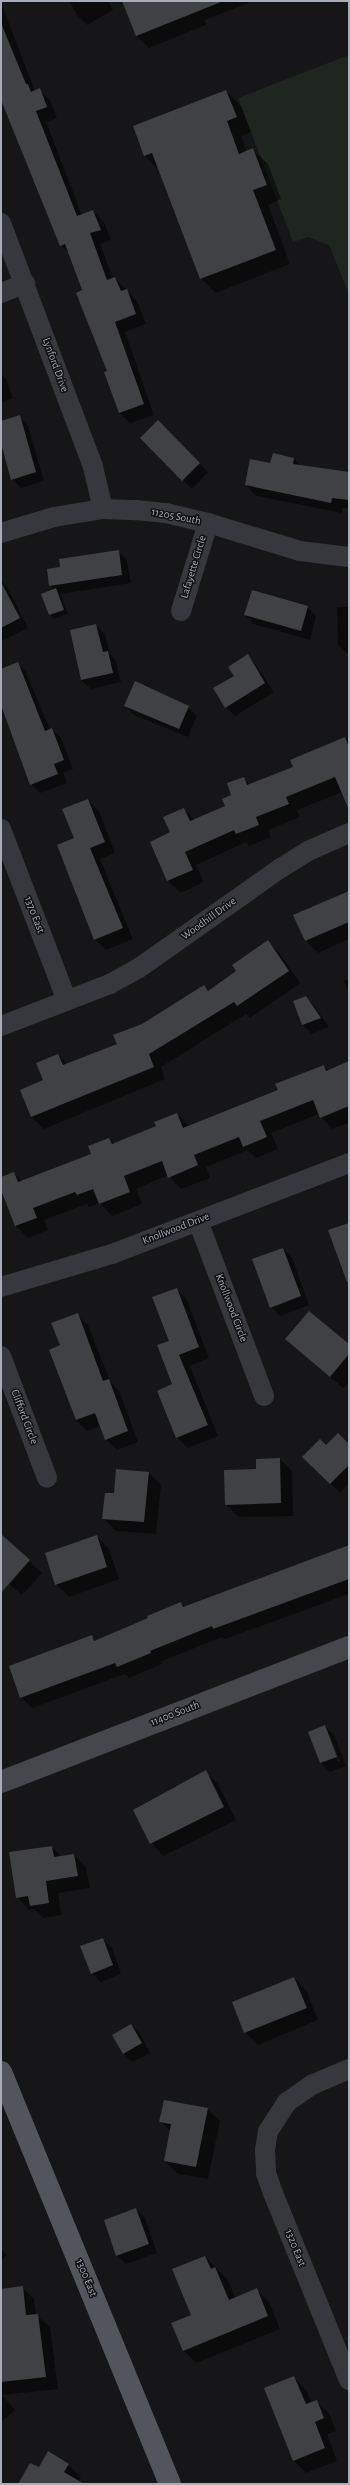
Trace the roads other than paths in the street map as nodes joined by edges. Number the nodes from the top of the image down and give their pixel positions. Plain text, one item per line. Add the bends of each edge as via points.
1 (1, 223) edge
2 (25, 284) junction
3 (1, 293) edge
4 (103, 509) junction
5 (208, 523) junction
6 (1, 533) edge
7 (349, 557) edge
8 (181, 611) dead end
9 (1, 829) edge
10 (349, 833) edge
11 (67, 1001) junction
12 (1, 1026) edge
13 (349, 1163) edge
14 (198, 1221) junction
15 (1, 1287) edge
16 (1, 1356) edge
17 (264, 1396) dead end
18 (47, 1478) dead end
19 (349, 1647) edge
20 (1, 1782) edge
21 (349, 2070) edge
22 (1, 2072) edge
23 (349, 2380) edge
24 (170, 2484) edge

1 - 2 street, Lynford Drive
2 - 3 street
2 - 4 street, Lynford Drive via 93,467
4 - 5 street, 11205 South via 166,513
4 - 6 street, 11205 South via 54,517
5 - 7 street, 11205 South via 300,551
5 - 8 street, Lafayette Circle
9 - 11 street, 1370 East
10 - 11 street, Woodhill Drive via 308,851 281,868 139,968 110,984
11 - 12 street, Woodhill Drive
13 - 14 street, Knollwood Drive
14 - 15 street, Knollwood Drive via 105,1256
14 - 17 street, Knollwood Circle
16 - 18 street, Clifford Circle
19 - 20 main road, 11400 South
21 - 23 street, 1320 East via 299,2092 278,2114 268,2131 264,2151 266,2173
22 - 24 main road, 1300 East

